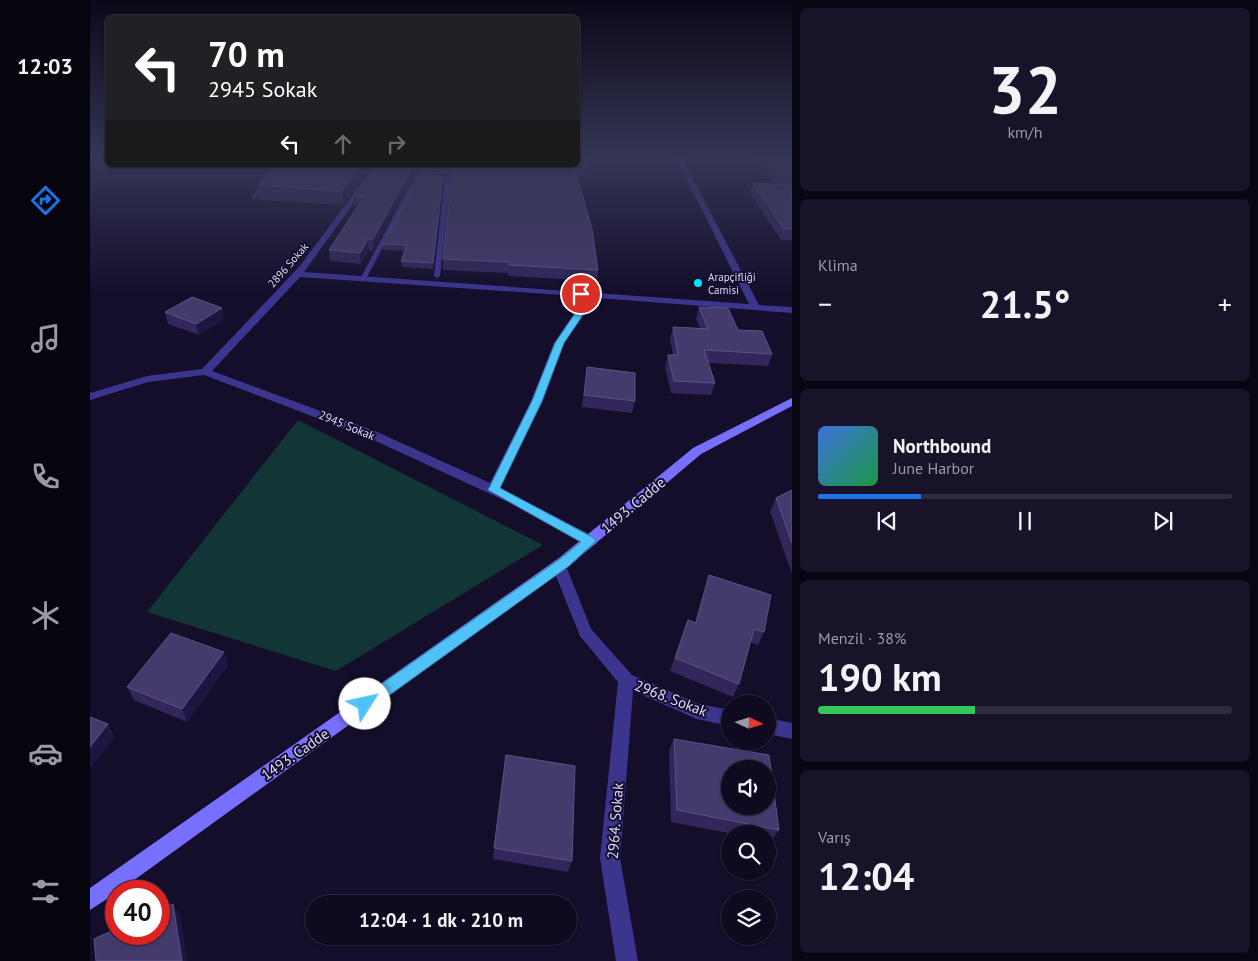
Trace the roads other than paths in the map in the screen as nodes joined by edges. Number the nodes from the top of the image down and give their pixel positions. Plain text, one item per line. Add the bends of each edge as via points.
1 (350, 203) edge
2 (403, 203) edge
3 (445, 203) edge
4 (702, 203) edge
5 (297, 274) junction
6 (437, 276) dead end
7 (363, 279) junction
8 (581, 294) junction
9 (755, 306) junction
10 (792, 310) edge
11 (205, 372) junction
12 (90, 397) edge
13 (792, 401) edge
14 (493, 490) junction
15 (590, 541) junction
16 (559, 566) junction
17 (626, 680) junction
18 (721, 716) edge
19 (776, 728) edge
20 (792, 731) edge
21 (90, 900) edge
22 (627, 961) edge

1 - 5 street, 2896 Sokak
2 - 7 lane
3 - 6 lane
4 - 9 street
5 - 7 street
5 - 11 street, 2896 Sokak
7 - 8 street
8 - 9 street
8 - 14 street via 578,315 559,343 537,401
9 - 10 street
11 - 12 street, 2945 Sokak via 147,379
11 - 14 street, 2945 Sokak via 370,434
13 - 15 street, 1493. Cadde via 697,451
14 - 15 street, 2945 Sokak
15 - 16 street, 1493. Cadde
16 - 17 street, 2968. Sokak via 585,632
16 - 21 street, 1493. Cadde
17 - 18 street, 2968. Sokak via 698,711
17 - 22 street, 2964. Sokak via 610,858
19 - 20 street

